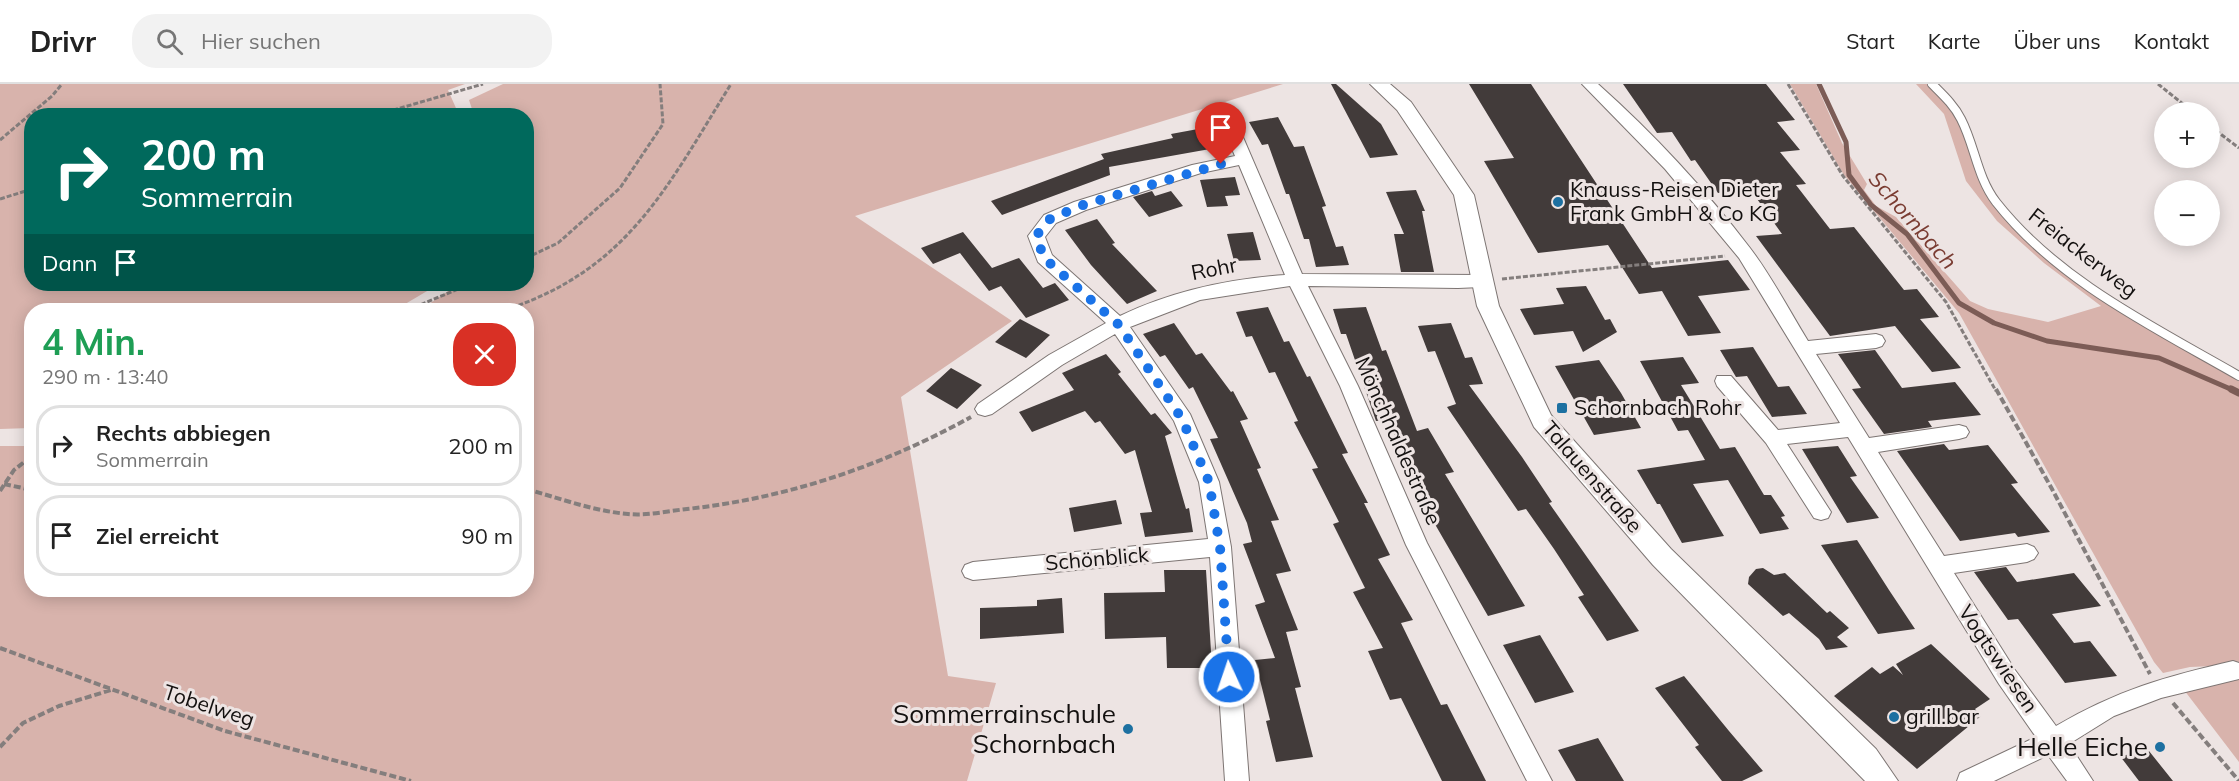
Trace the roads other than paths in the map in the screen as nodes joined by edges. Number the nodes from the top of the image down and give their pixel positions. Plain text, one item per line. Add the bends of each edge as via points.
1 (1378, 84) edge
2 (1589, 84) edge
3 (1932, 84) edge
4 (1225, 114) dead end
5 (1244, 159) junction
6 (1296, 280) junction
7 (1481, 281) junction
8 (1119, 325) junction
9 (1876, 341) dead end
10 (1805, 348) junction
11 (2239, 376) edge
12 (1724, 381) dead end
13 (985, 409) road end
14 (1959, 432) dead end
15 (1859, 437) junction
16 (1773, 438) junction
17 (1821, 512) dead end
18 (1220, 547) junction
19 (2027, 553) dead end
20 (1938, 566) junction
21 (973, 571) dead end
22 (2236, 671) edge
23 (2054, 740) junction
24 (1237, 781) edge
25 (1540, 781) edge
26 (1883, 781) edge
27 (1969, 781) edge
28 (2081, 781) edge

1 - 7 street, Talauenstraße via 1404,106 1464,195
2 - 10 street, Vogtswiesen via 1629,119 1703,200 1745,254
3 - 11 lane, Freiackerweg via 1963,121 1981,174 1995,200 2016,225 2100,294
4 - 5 street, Mönchhaldestraße
5 - 6 street, Mönchhaldestraße
5 - 8 street via 1198,169 1080,206 1050,219 1036,236 1044,258
6 - 7 street, Rohr via 1443,285
6 - 8 street, Rohr via 1242,285 1186,297
6 - 25 street, Mönchhaldestraße via 1349,386 1417,545
7 - 26 street, Talauenstraße via 1499,334 1542,421 1662,557 1866,759
8 - 13 street, Rohr via 1023,380
8 - 18 street via 1182,419 1209,482
9 - 10 street
10 - 15 street, Vogtswiesen
12 - 16 street
14 - 15 street
15 - 16 street
15 - 20 street, Vogtswiesen
16 - 17 street
18 - 21 street, Schönblick
18 - 24 street
19 - 20 street
20 - 23 street, Vogtswiesen via 2007,677
22 - 23 street via 2160,688 2106,709
23 - 27 street
23 - 28 street, Vogtswiesen

